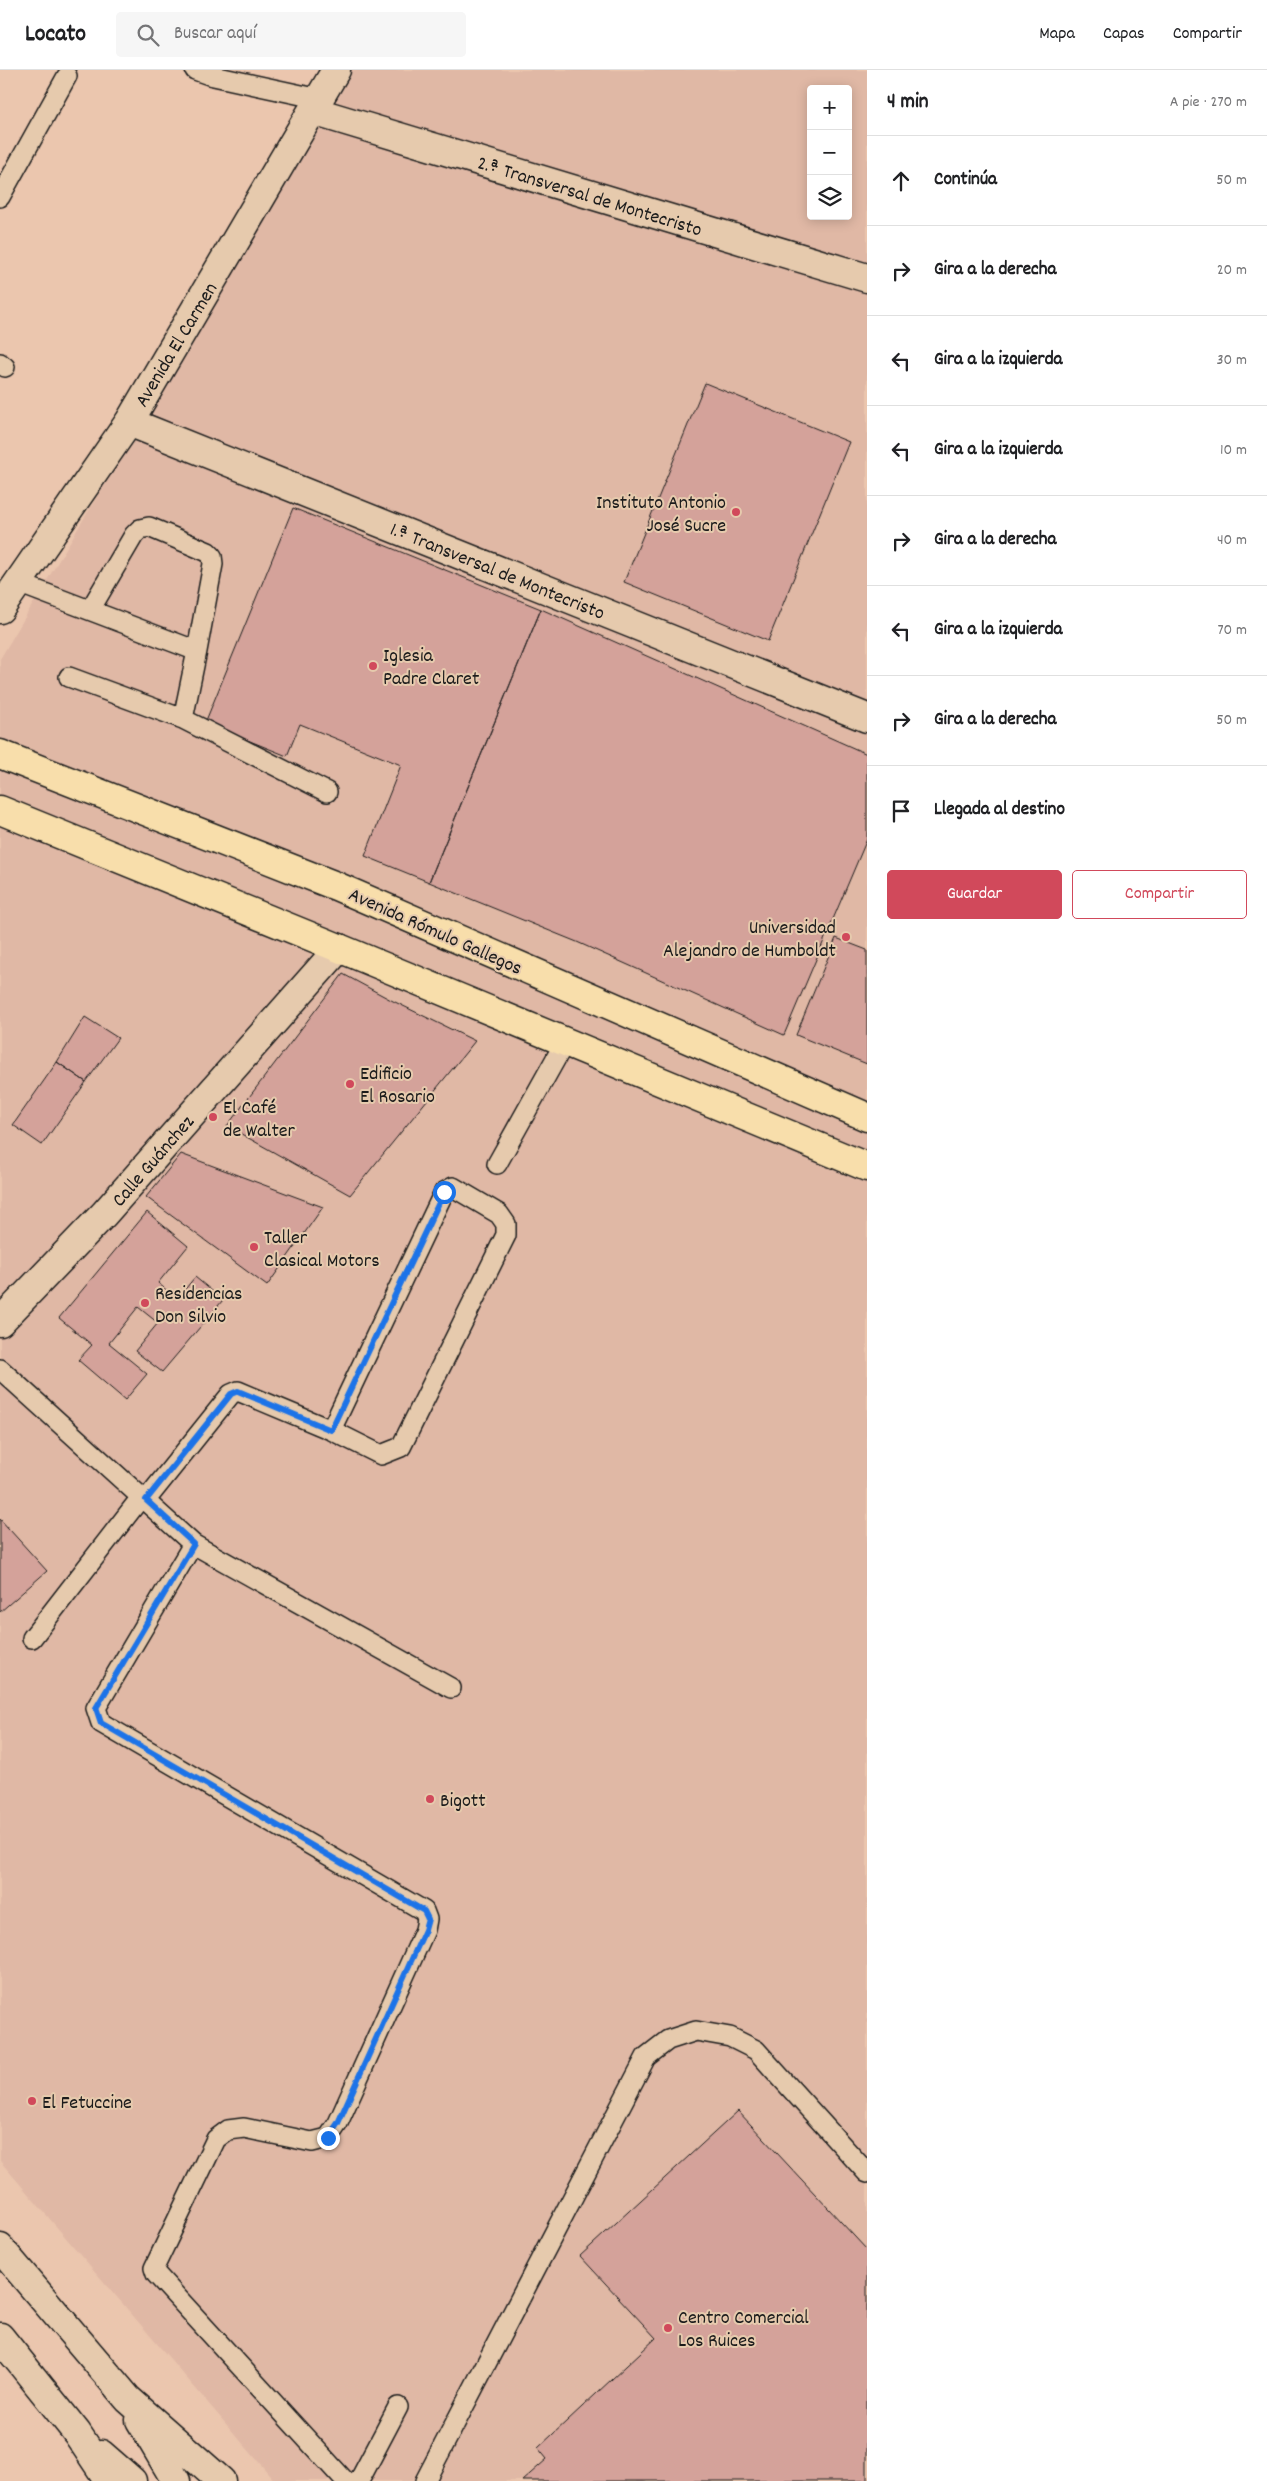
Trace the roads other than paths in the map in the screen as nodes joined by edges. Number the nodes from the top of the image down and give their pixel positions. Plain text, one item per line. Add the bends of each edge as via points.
1 (195, 70) edge
2 (336, 70) edge
3 (68, 76) dead end
4 (316, 105) junction
5 (0, 197) edge
6 (867, 278) edge
7 (129, 422) junction
8 (18, 583) junction
9 (0, 610) edge
10 (90, 610) junction
11 (197, 651) junction
12 (69, 677) dead end
13 (867, 718) edge
14 (182, 719) junction
15 (0, 754) edge
16 (327, 792) dead end
17 (0, 810) edge
18 (339, 948) junction
19 (565, 1042) junction
20 (867, 1117) edge
21 (497, 1164) dead end
22 (867, 1167) edge
23 (0, 1322) edge
24 (0, 1369) edge
25 (331, 1430) junction
26 (144, 1498) junction
27 (194, 1544) junction
28 (32, 1638) dead end
29 (451, 1688) dead end
30 (867, 2173) edge
31 (0, 2248) edge
32 (0, 2337) edge
33 (128, 2399) junction
34 (398, 2407) dead end
35 (77, 2433) junction
36 (109, 2481) edge
37 (132, 2481) edge
38 (176, 2481) edge
39 (221, 2481) edge
40 (345, 2481) edge
41 (359, 2481) edge
42 (425, 2481) edge

1 - 4 lane
2 - 4 street, Avenida El Carmen
3 - 5 lane
4 - 6 street, 2.ª Transversal de Montecristo
4 - 7 street, Avenida El Carmen
7 - 8 street, Avenida El Carmen
7 - 13 street, 1.ª Transversal de Montecristo
8 - 9 street, Avenida El Carmen
8 - 10 lane
10 - 11 lane
10 - 11 lane via 134,535 149,527 212,556
11 - 14 lane
12 - 14 lane
14 - 16 lane
15 - 20 main road, Avenida Rómulo Gallegos via 336,886
17 - 18 main road
18 - 19 main road
18 - 23 street, Calle Guánchez via 104,1214
19 - 21 lane
19 - 22 main road
24 - 26 lane
25 - 25 lane via 381,1455 401,1447 506,1235 506,1224 498,1214 453,1187 444,1192
25 - 26 lane via 238,1391 231,1394
26 - 27 lane
26 - 28 lane
27 - 29 lane
27 - 40 lane via 96,1708 101,1723 424,1911 428,1919 346,2105 328,2138 312,2142 244,2128 228,2130 216,2139 154,2268 156,2274
30 - 42 lane via 756,2050 730,2037 696,2031 668,2040 646,2057
31 - 33 street
32 - 35 street
33 - 38 street
33 - 39 street
34 - 41 lane
35 - 36 street
35 - 37 street

